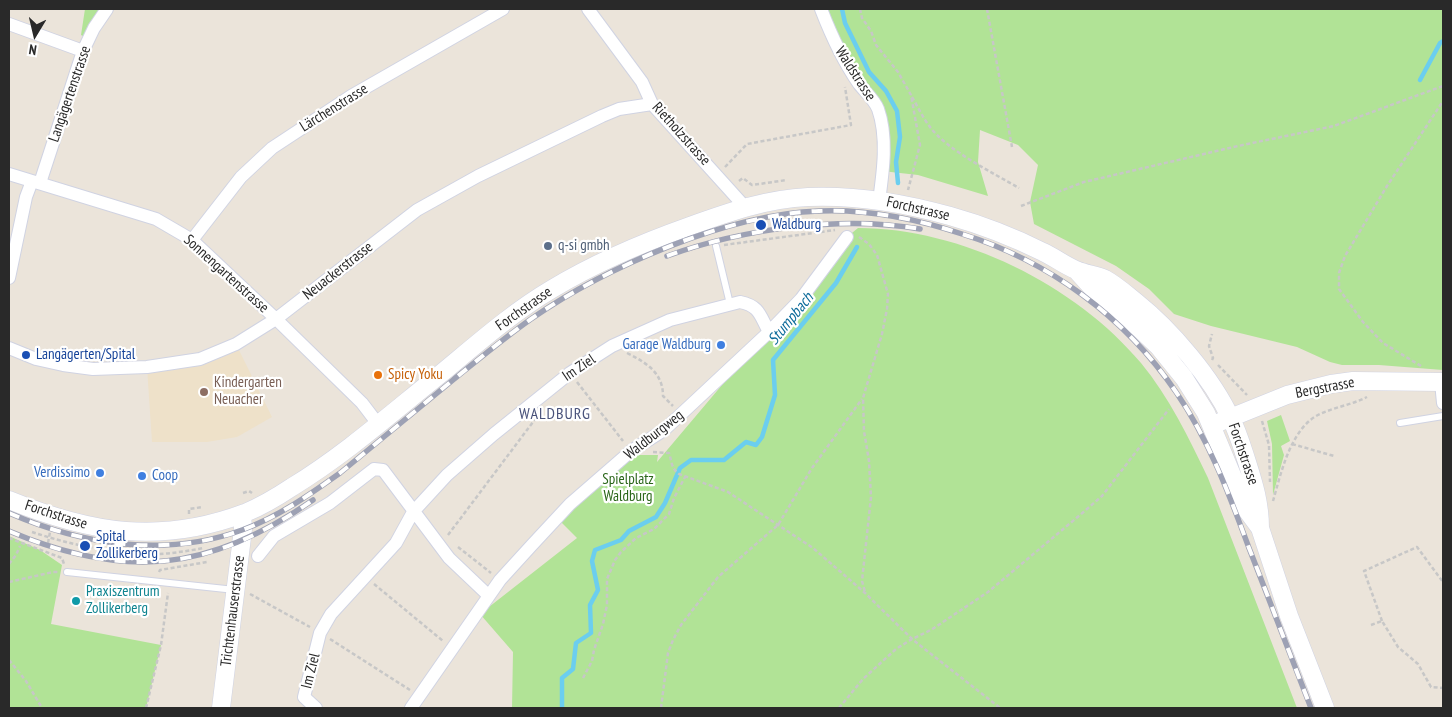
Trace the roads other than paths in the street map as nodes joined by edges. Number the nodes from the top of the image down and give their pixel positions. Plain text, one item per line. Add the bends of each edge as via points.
1 (106, 9) edge
2 (503, 9) edge
3 (588, 9) edge
4 (822, 9) edge
5 (9, 24) edge
6 (83, 51) junction
7 (652, 104) junction
8 (9, 174) edge
9 (36, 182) junction
10 (879, 201) junction
11 (745, 206) junction
12 (847, 237) road end
13 (192, 240) junction
14 (716, 246) road end
15 (1076, 270) junction
16 (9, 278) edge
17 (730, 304) junction
18 (276, 319) junction
19 (769, 332) junction
20 (9, 348) edge
21 (1438, 382) edge
22 (1443, 403) edge
23 (1443, 416) edge
24 (1230, 417) junction
25 (1400, 423) dead end
26 (378, 424) junction
27 (1212, 425) junction
28 (9, 500) edge
29 (413, 512) junction
30 (242, 514) junction
31 (1260, 528) junction
32 (258, 556) dead end
33 (67, 572) road end
34 (243, 592) junction
35 (489, 596) junction
36 (221, 708) edge
37 (316, 708) edge
38 (411, 708) edge
39 (1324, 708) edge

1 - 6 street, Langägertenstrasse
2 - 13 street, Lärchenstrasse via 351,96 272,148 240,177
3 - 7 street, Rietholzstrasse via 642,82
4 - 10 street, Waldstrasse via 832,38 877,106 883,132
5 - 6 street
6 - 9 street, Langägertenstrasse
7 - 11 street, Rietholzstrasse
7 - 18 street, Neuackerstrasse via 619,109 602,116 478,176 417,210
8 - 9 street, Sonnengartenstrasse
9 - 13 street, Sonnengartenstrasse via 156,219
9 - 16 street, Langägertenstrasse via 26,197
10 - 11 main road, Forchstrasse via 804,197
10 - 15 main road, Forchstrasse via 985,227
11 - 26 main road, Forchstrasse via 610,258 550,290
12 - 19 street, Waldburgweg via 801,299
13 - 18 street, Sonnengartenstrasse
14 - 17 lane
15 - 24 main road, Forchstrasse via 1104,279 1160,322 1195,363
15 - 27 main road, Forchstrasse via 1096,292 1159,347 1184,378
17 - 19 street, Im Ziel via 751,304 759,311
17 - 29 street, Im Ziel via 670,320 612,346 570,373 454,469
18 - 20 street, Neuackerstrasse via 236,344 200,359 147,367 93,370 36,359
18 - 26 street, Sonnengartenstrasse
19 - 35 street, Waldburgweg via 664,430 631,451 570,504
21 - 22 street
21 - 24 main road, Bergstrasse via 1353,381 1332,384 1287,395
23 - 25 lane
24 - 27 main road, Bergstrasse
24 - 31 main road, Forchstrasse via 1259,501
26 - 30 main road, Forchstrasse via 307,478
27 - 31 main road, Forchstrasse via 1246,509
28 - 30 main road, Forchstrasse via 94,528 135,532 161,532
29 - 32 street via 383,470 374,469 330,503 274,536
29 - 35 street via 449,558
29 - 37 street, Im Ziel via 396,543 331,614 320,633 304,697
30 - 34 main road, Trichtenhauserstrasse
31 - 39 main road, Forchstrasse
33 - 34 lane
34 - 36 main road, Trichtenhauserstrasse
35 - 38 street, Waldburgweg

